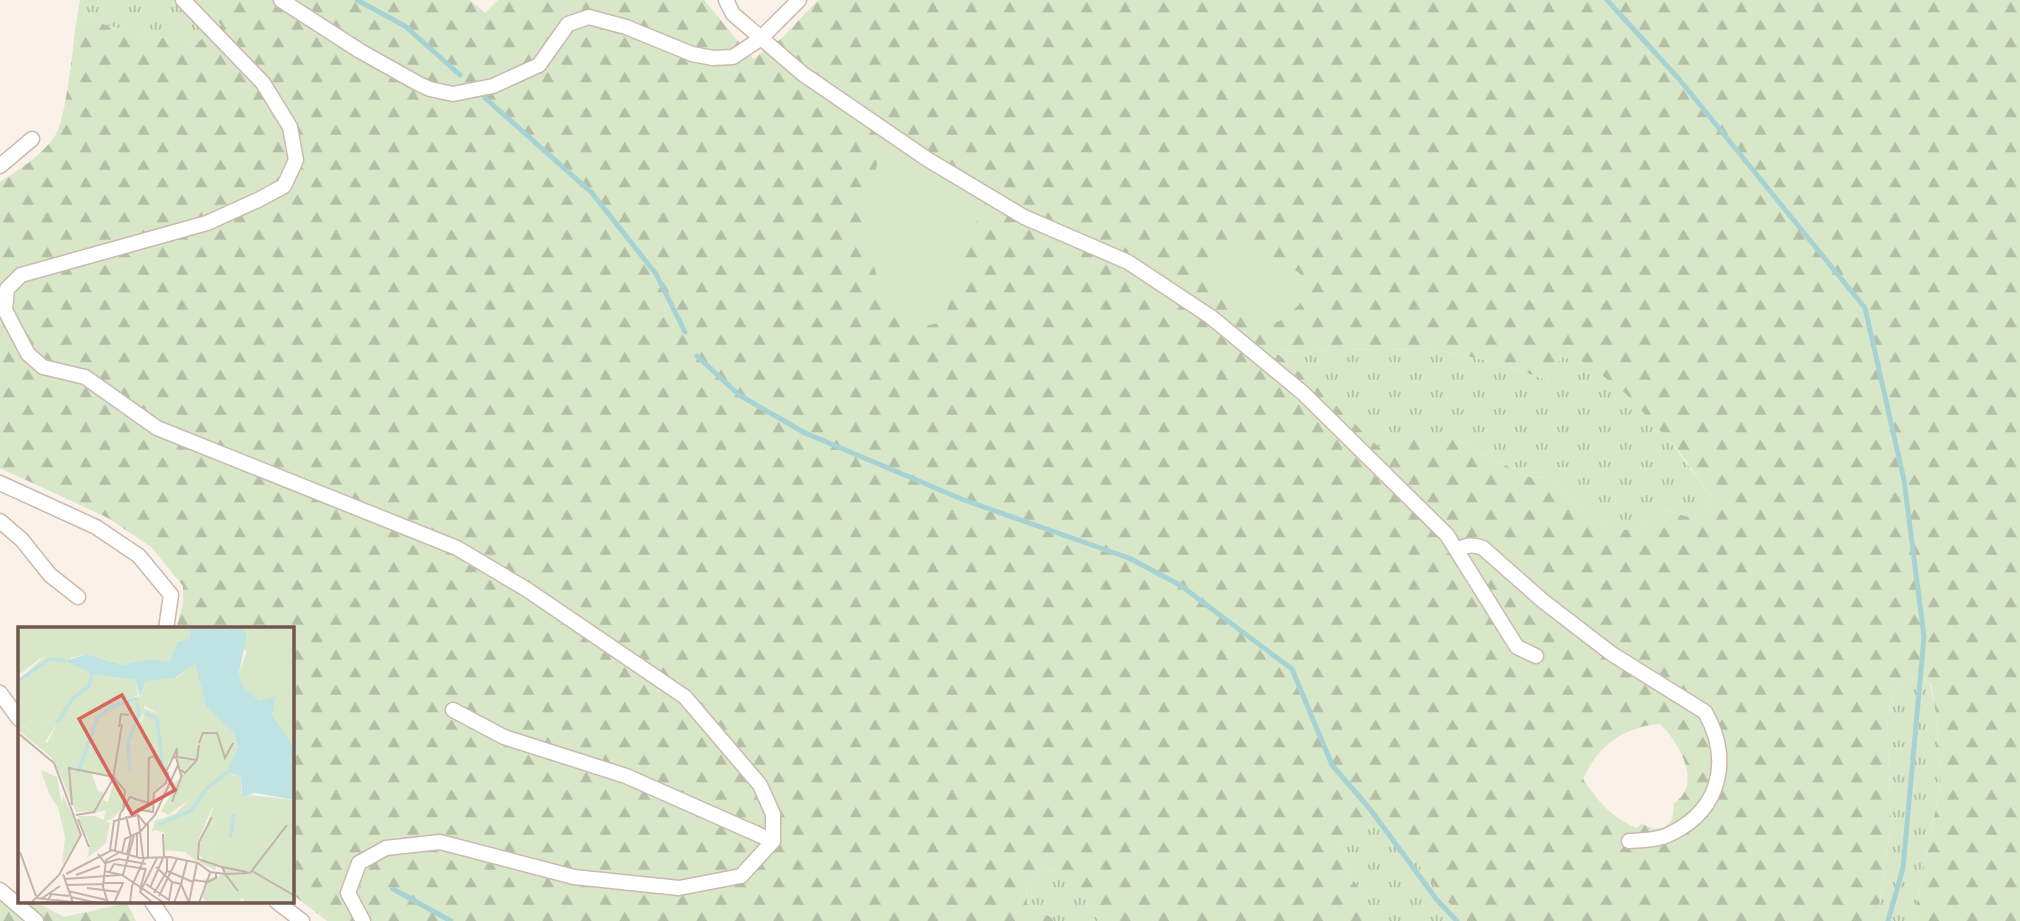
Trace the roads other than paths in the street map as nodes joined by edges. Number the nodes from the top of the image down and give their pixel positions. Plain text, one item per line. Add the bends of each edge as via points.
1 (183, 0) edge
2 (281, 0) edge
3 (726, 0) edge
4 (799, 0) edge
5 (760, 38) junction
6 (32, 139) dead end
7 (0, 166) edge
8 (0, 483) edge
9 (0, 521) edge
10 (1457, 550) junction
11 (78, 597) dead end
12 (166, 627) edge
13 (1536, 656) dead end
14 (0, 693) edge
15 (453, 710) dead end
16 (18, 718) edge
17 (774, 841) junction
18 (1629, 841) dead end
19 (0, 890) edge
20 (153, 904) edge
21 (280, 904) edge
22 (36, 921) edge
23 (165, 921) edge
24 (302, 921) edge
25 (363, 921) edge

1 - 17 street via 263,83 290,127 296,160 284,186 207,223 21,275 7,289 5,310 28,354 43,367 85,377 157,428 457,548 526,589 685,697 760,785 774,814
2 - 5 street via 419,84 453,94 493,86 539,65 568,24 589,17 713,58 733,57
3 - 5 street
4 - 5 street
5 - 10 street via 803,74 927,159 1024,217 1128,262 1211,317 1303,393 1420,507
6 - 7 street
8 - 12 street via 96,527 139,556 171,595
9 - 11 street via 50,575
10 - 13 street via 1517,647
10 - 18 street via 1476,545 1483,548 1612,654 1705,712 1720,749 1721,768 1706,804 1671,834
14 - 16 street
15 - 17 street via 504,737 626,776
17 - 25 street via 741,876 679,888 574,877 440,842 386,848 359,863 348,893
19 - 22 street
20 - 23 street
21 - 24 street

